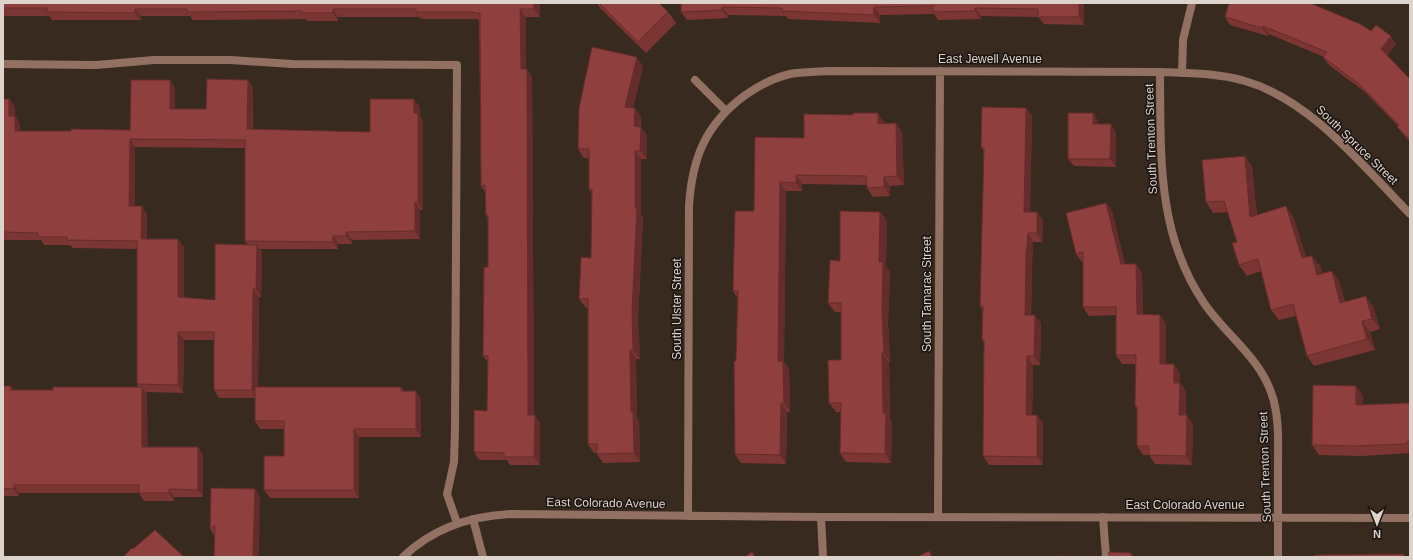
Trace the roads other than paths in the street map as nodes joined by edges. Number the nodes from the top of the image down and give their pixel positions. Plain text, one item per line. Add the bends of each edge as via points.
1 (1192, 3) edge
2 (3, 64) edge
3 (940, 71) junction
4 (1160, 72) junction
5 (1182, 73) junction
6 (695, 80) dead end
7 (1263, 87) joint
8 (726, 111) junction
9 (1410, 214) edge
10 (688, 516) junction
11 (821, 517) junction
12 (938, 517) junction
13 (1103, 518) junction
14 (1278, 518) junction
15 (1410, 518) edge
16 (473, 519) junction
17 (457, 523) junction
18 (403, 557) edge
19 (483, 557) edge
20 (823, 557) edge
21 (1106, 557) edge
22 (1278, 557) edge

1 - 5 street via 1183,40
2 - 17 street via 100,65 162,60 231,60 292,64 457,65 456,414 454,457 447,491
3 - 4 street, East Jewell Avenue
3 - 8 street, East Jewell Avenue via 827,71 791,74 757,87
3 - 12 street, South Tamarac Street
4 - 5 street, East Jewell Avenue
4 - 14 street, South Trenton Street via 1162,174 1170,224 1196,290 1219,322 1263,373 1272,392 1278,429
5 - 7 street, East Jewell Avenue via 1226,76
6 - 8 street
7 - 9 street, South Spruce Street via 1286,99 1325,128
8 - 10 street, South Ulster Street via 711,129 703,144 694,166 690,189
10 - 11 street, East Colorado Avenue
10 - 16 street, East Colorado Avenue via 523,514
11 - 12 street, East Colorado Avenue
11 - 20 street
12 - 13 street, East Colorado Avenue
13 - 14 street, East Colorado Avenue
13 - 21 street
14 - 15 street, East Colorado Avenue
14 - 22 street, South Trenton Street
16 - 17 street, East Colorado Avenue
16 - 19 street
17 - 18 street, East Colorado Avenue via 432,534

